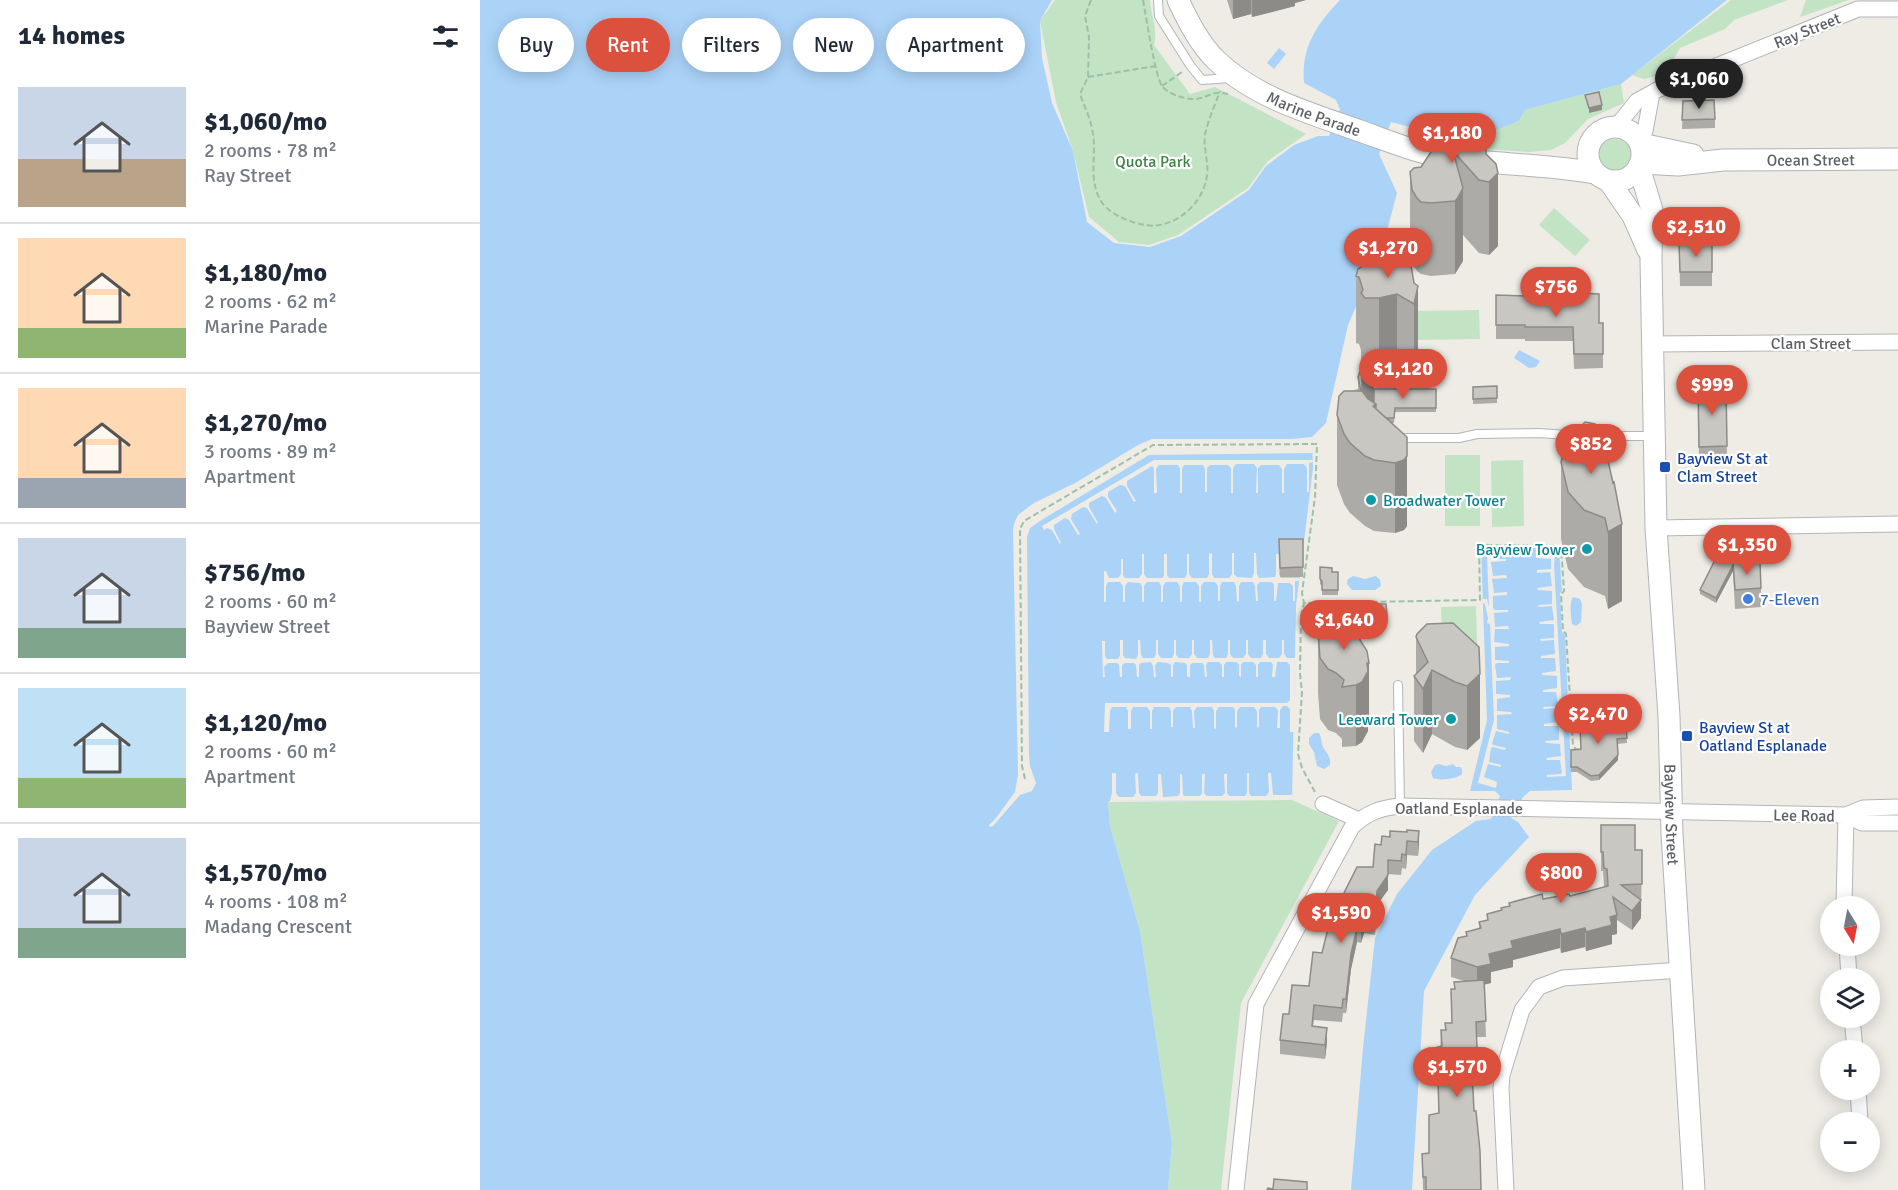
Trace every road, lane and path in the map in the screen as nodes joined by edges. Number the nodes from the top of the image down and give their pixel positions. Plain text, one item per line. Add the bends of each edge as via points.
1 (1091, 0) edge
2 (1158, 0) edge
3 (1178, 0) edge
4 (1898, 9) edge
5 (1190, 65) junction
6 (1156, 66) dead end
7 (1088, 76) junction
8 (1237, 78) junction
9 (1162, 86) dead end
10 (1220, 91) dead end
11 (1652, 93) junction
12 (1616, 127) junction
13 (1594, 137) junction
14 (1640, 154) junction
15 (1898, 159) edge
16 (1723, 160) junction
17 (1528, 164) junction
18 (1678, 165) junction
19 (1602, 177) junction
20 (1652, 210) junction
21 (1651, 259) junction
22 (1898, 342) edge
23 (1652, 344) junction
24 (1654, 436) junction
25 (1387, 437) edge
26 (1898, 524) edge
27 (1656, 528) junction
28 (1304, 603) junction
29 (1398, 685) dead end
30 (1579, 752) edge
31 (1025, 779) dead end
32 (1323, 804) joint
33 (1400, 806) junction
34 (1898, 807) edge
35 (1672, 813) junction
36 (1846, 815) junction
37 (1359, 820) junction
38 (1898, 823) edge
39 (1844, 896) edge
40 (1682, 970) junction
41 (1236, 1190) edge
42 (1506, 1190) edge
43 (1695, 1190) edge

1 - 7 path via 1085,16
2 - 5 lane via 1159,16
3 - 8 main road, Marine Parade via 1194,31 1216,60
4 - 11 street, Ray Street via 1858,9
5 - 8 lane via 1202,80
5 - 9 path
6 - 7 path
7 - 10 path via 1080,94 1093,130 1092,174 1101,202 1133,223 1151,226 1172,222 1200,197 1207,176 1205,136
8 - 17 main road, Marine Parade via 1277,100 1415,150 1447,158
11 - 12 street, Ray Street via 1637,101
11 - 14 street
12 - 13 main road via 1604,129
12 - 14 main road via 1629,131
13 - 17 main road, Marine Parade via 1571,153
13 - 19 main road via 1587,156
14 - 16 main road, Ocean Street
14 - 18 main road, Ocean Street
14 - 19 main road via 1629,178 1615,182
14 - 20 main road, Bayview Street
15 - 16 main road, Ocean Street
16 - 18 main road, Ocean Street
17 - 19 main road, Marine Parade
18 - 20 main road via 1656,186
19 - 21 main road, Bayview Street via 1634,216
20 - 21 main road, Bayview Street
21 - 23 main road, Bayview Street
22 - 23 street, Clam Street
23 - 24 main road, Bayview Street
24 - 25 lane via 1477,434 1403,441
24 - 27 main road, Bayview Street
26 - 27 street
27 - 35 main road, Bayview Street
28 - 30 path via 1480,600 1479,545 1561,546 1563,631 1573,747
28 - 31 path via 1317,444 1153,445 1024,521 1020,541
28 - 32 path via 1298,754
29 - 33 lane
32 - 37 street
33 - 35 street, Oatland Esplanade
33 - 37 street, Oatland Esplanade via 1382,808
34 - 36 street via 1863,808
35 - 36 street, Lee Road
35 - 40 main road, Bayview Street
36 - 38 street via 1862,823
36 - 39 street, Lee Road
37 - 41 street via 1256,1004
40 - 42 street via 1563,978 1539,987 1522,1010 1502,1075
40 - 43 main road, Bayview Street

